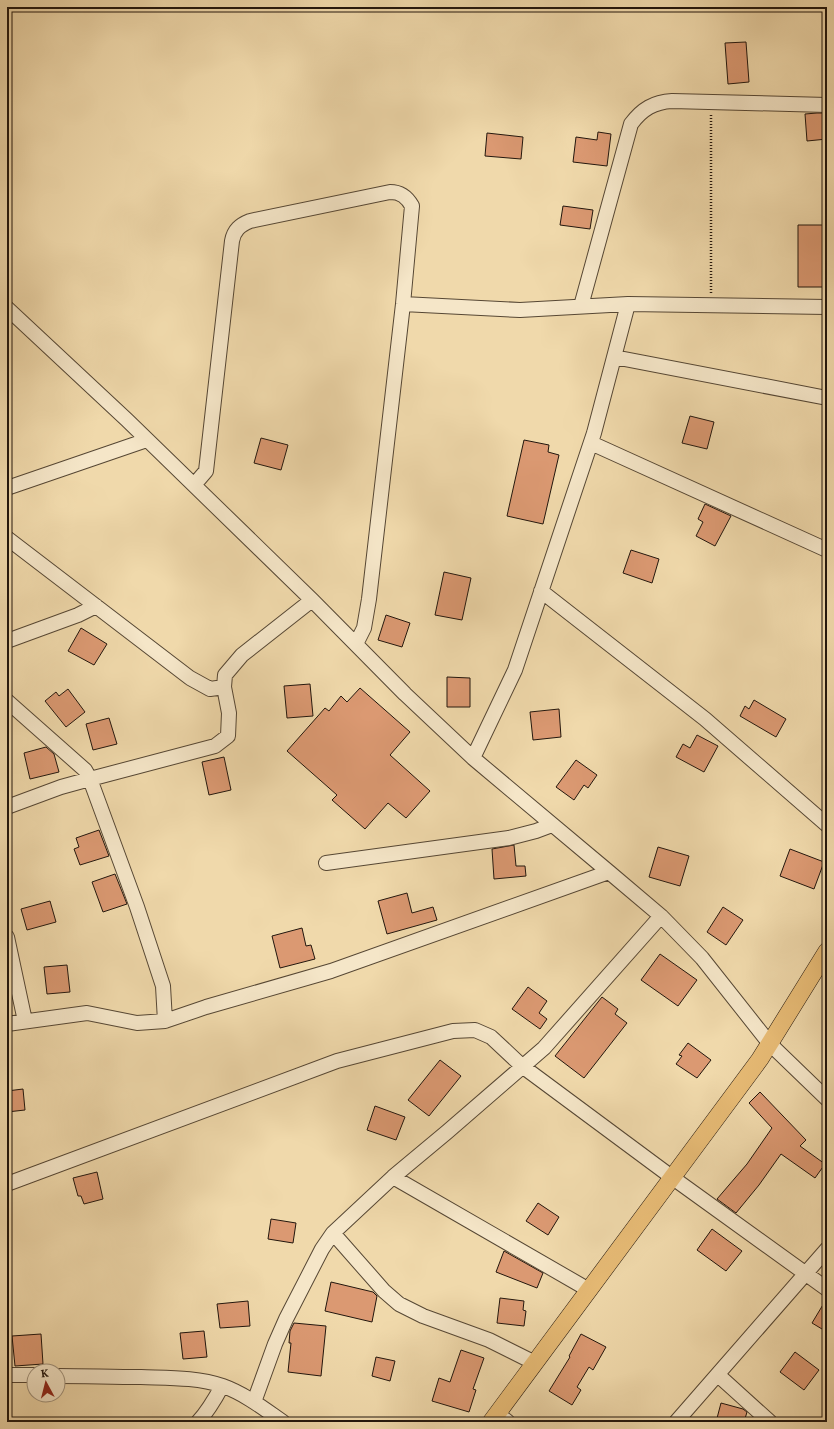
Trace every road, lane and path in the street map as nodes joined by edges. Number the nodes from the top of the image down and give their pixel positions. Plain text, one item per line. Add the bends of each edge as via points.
1 (711, 102) junction
2 (827, 105) edge
3 (403, 304) junction
4 (628, 304) junction
5 (581, 306) junction
6 (711, 306) junction
7 (827, 307) edge
8 (7, 308) edge
9 (614, 358) junction
10 (827, 398) edge
11 (147, 440) junction
12 (591, 443) junction
13 (194, 486) junction
14 (7, 488) edge
15 (7, 538) edge
16 (827, 550) edge
17 (541, 591) junction
18 (312, 600) junction
19 (96, 606) junction
20 (7, 641) edge
21 (356, 644) junction
22 (224, 687) junction
23 (7, 701) edge
24 (472, 758) junction
25 (90, 779) junction
26 (7, 807) edge
27 (552, 825) junction
28 (827, 825) edge
29 (326, 863) dead end
30 (609, 872) junction
31 (661, 916) junction
32 (7, 937) edge
33 (827, 951) edge
34 (822, 967) edge
35 (24, 1021) junction
36 (165, 1021) junction
37 (7, 1024) edge
38 (770, 1044) junction
39 (522, 1066) junction
40 (827, 1099) edge
41 (392, 1177) junction
42 (673, 1178) junction
43 (7, 1184) edge
44 (333, 1233) junction
45 (827, 1249) edge
46 (806, 1273) junction
47 (827, 1289) edge
48 (589, 1290) junction
49 (535, 1363) junction
50 (7, 1374) edge
51 (26, 1375) edge
52 (718, 1375) junction
53 (66, 1376) edge
54 (222, 1386) junction
55 (254, 1402) junction
56 (499, 1419) edge
57 (198, 1422) edge
58 (283, 1422) edge
59 (676, 1422) edge
60 (770, 1422) edge

1 - 2 street
1 - 5 street via 660,102 648,107 631,124
1 - 6 path
3 - 5 street via 520,310
3 - 13 street via 412,206 400,194 390,192 250,221 239,227 232,241 206,471
3 - 21 street via 369,599 364,628
4 - 5 street
4 - 6 street
4 - 9 street
6 - 7 street
8 - 11 street
9 - 10 street
9 - 12 street
11 - 13 street
11 - 14 street
12 - 16 street
12 - 17 street
13 - 18 street
15 - 19 street
17 - 24 street via 515,670
17 - 28 street via 705,719
18 - 21 street
18 - 22 street via 242,655 225,675
19 - 20 street
19 - 22 street via 190,678 210,689
21 - 24 street
22 - 25 street via 229,713 228,736 215,746
23 - 25 street via 85,770
24 - 27 street
25 - 26 street
25 - 36 street via 163,986
27 - 29 street via 509,838
27 - 30 street
30 - 31 street
30 - 36 street via 331,971 206,1006
31 - 38 street via 702,958
31 - 39 street via 544,1048
32 - 35 street
33 - 34 main road
34 - 38 main road
35 - 36 street via 87,1013 136,1023
35 - 37 street
38 - 40 street
38 - 42 main road
39 - 41 street
39 - 42 street
39 - 43 street via 491,1037 476,1030 453,1030 337,1061
41 - 44 street
41 - 48 street
42 - 46 street
42 - 48 main road
44 - 49 street via 384,1291 399,1304 423,1316 489,1340
44 - 55 street via 286,1319
45 - 46 street
46 - 47 street
46 - 52 street
48 - 49 main road
49 - 56 main road
50 - 51 street
52 - 59 street
52 - 60 street
53 - 54 street via 170,1378 199,1380
54 - 55 street
54 - 57 street via 214,1402
55 - 58 street

